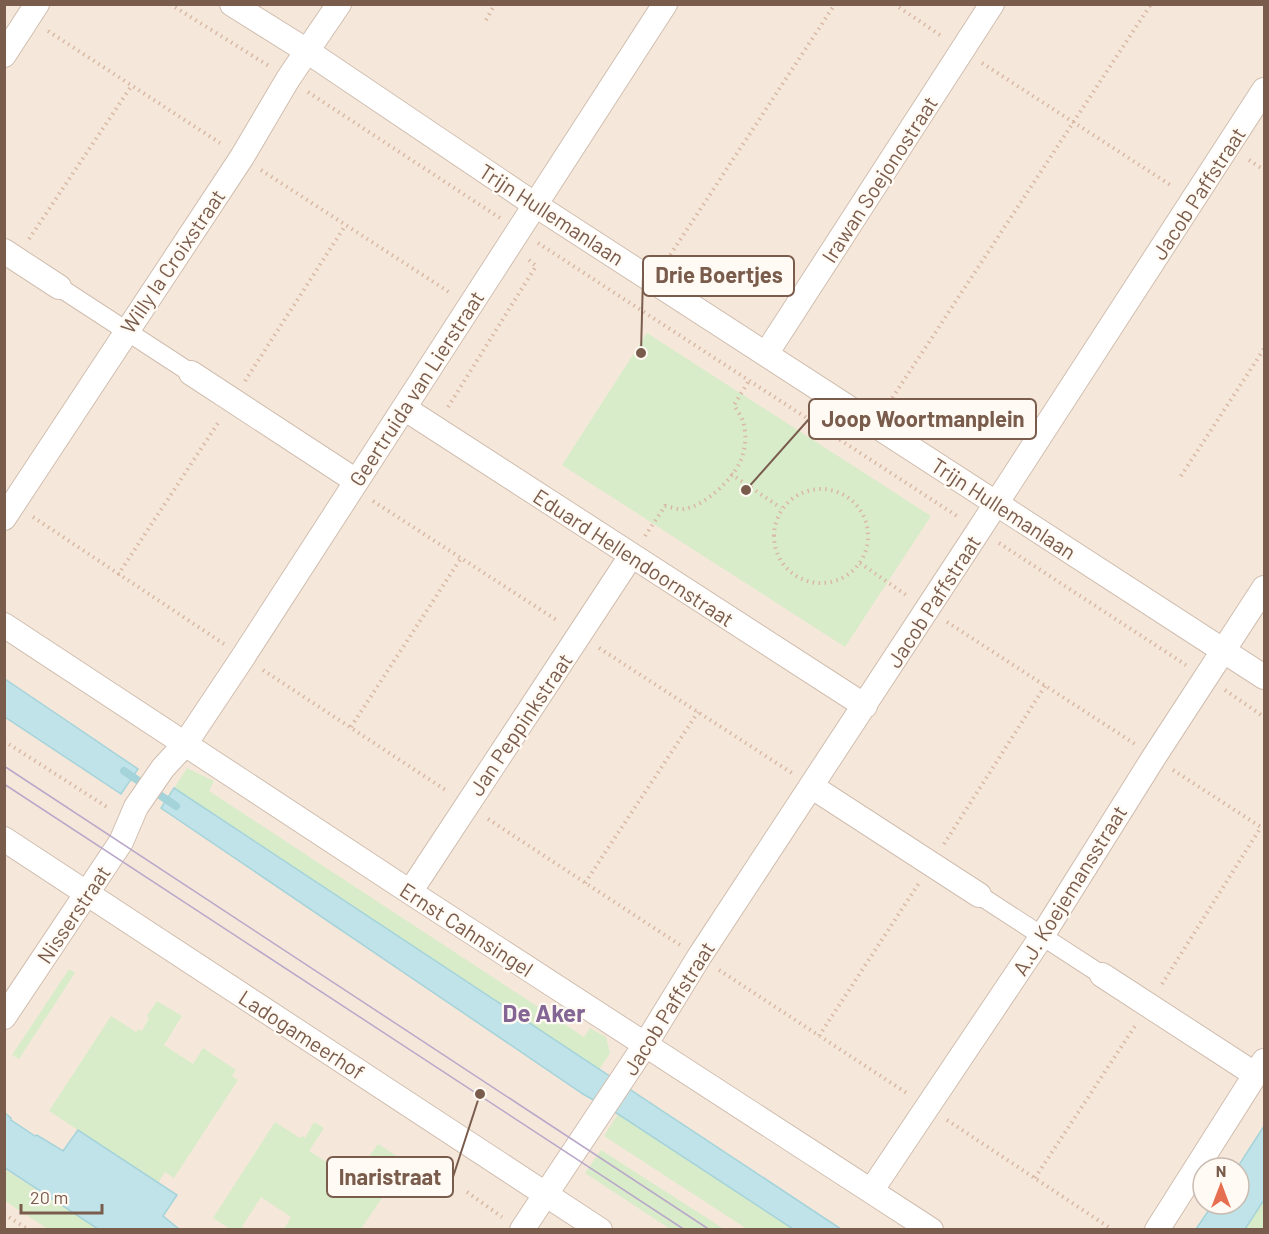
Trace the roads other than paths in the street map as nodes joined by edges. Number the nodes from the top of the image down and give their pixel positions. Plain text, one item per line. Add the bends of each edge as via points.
1 (232, 4) edge
2 (339, 4) edge
3 (665, 4) edge
4 (993, 4) edge
5 (33, 11) edge
6 (307, 51) junction
7 (4, 55) edge
8 (1264, 90) edge
9 (534, 204) junction
10 (10, 255) edge
11 (59, 287) joint
12 (126, 331) junction
13 (766, 354) junction
14 (191, 373) joint
15 (404, 408) junction
16 (356, 481) junction
17 (997, 504) junction
18 (9, 511) edge
19 (631, 556) junction
20 (1264, 588) edge
21 (4, 625) edge
22 (1223, 650) junction
23 (1264, 678) edge
24 (865, 706) junction
25 (185, 744) junction
26 (162, 768) joint
27 (811, 786) junction
28 (4, 839) edge
29 (410, 892) junction
30 (87, 893) junction
31 (979, 895) joint
32 (1042, 936) junction
33 (1102, 975) joint
34 (4, 1017) edge
35 (645, 1045) junction
36 (1260, 1068) edge
37 (871, 1191) junction
38 (545, 1194) junction
39 (517, 1226) edge
40 (600, 1230) edge
41 (931, 1230) edge
42 (1157, 1230) edge

1 - 6 street, Trijn Hullemanlaan
2 - 6 street, Willy la Croixstraat
3 - 9 street, Geertruida van Lierstraat
4 - 13 street, Irawan Soejonostraat
5 - 7 street
6 - 9 street, Trijn Hullemanlaan
6 - 12 street, Willy la Croixstraat
8 - 17 street, Jacob Paffstraat
9 - 13 street, Trijn Hullemanlaan
9 - 15 street, Geertruida van Lierstraat
10 - 11 street
11 - 12 street
12 - 14 street
12 - 18 street, Willy la Croixstraat
13 - 17 street, Trijn Hullemanlaan
14 - 16 street
15 - 16 street, Geertruida van Lierstraat
15 - 19 street, Eduard Hellendoornstraat
16 - 25 street, Geertruida van Lierstraat
17 - 22 street, Trijn Hullemanlaan
17 - 24 street, Jacob Paffstraat
19 - 24 street, Eduard Hellendoornstraat
19 - 29 street, Jan Peppinkstraat
20 - 22 street, A.J. Koejemansstraat
21 - 25 street, Ernst Cahnsingel
22 - 23 street, Trijn Hullemanlaan
22 - 32 street, A.J. Koejemansstraat
24 - 27 street, Jacob Paffstraat
25 - 26 street, Geertruida van Lierstraat
25 - 29 street, Ernst Cahnsingel
26 - 30 street, Nisserstraat
27 - 31 street
27 - 35 street, Jacob Paffstraat
28 - 30 street, Ladogameerhof
29 - 35 street, Ernst Cahnsingel
30 - 34 street, Nisserstraat
30 - 38 street, Ladogameerhof
31 - 32 street
32 - 33 street
32 - 37 street, A.J. Koejemansstraat
33 - 36 street
35 - 37 street, Ernst Cahnsingel
35 - 38 street, Jacob Paffstraat
36 - 42 street
37 - 41 street, Ernst Cahnsingel
38 - 39 street, Jacob Paffstraat
38 - 40 street, Ladogameerhof

